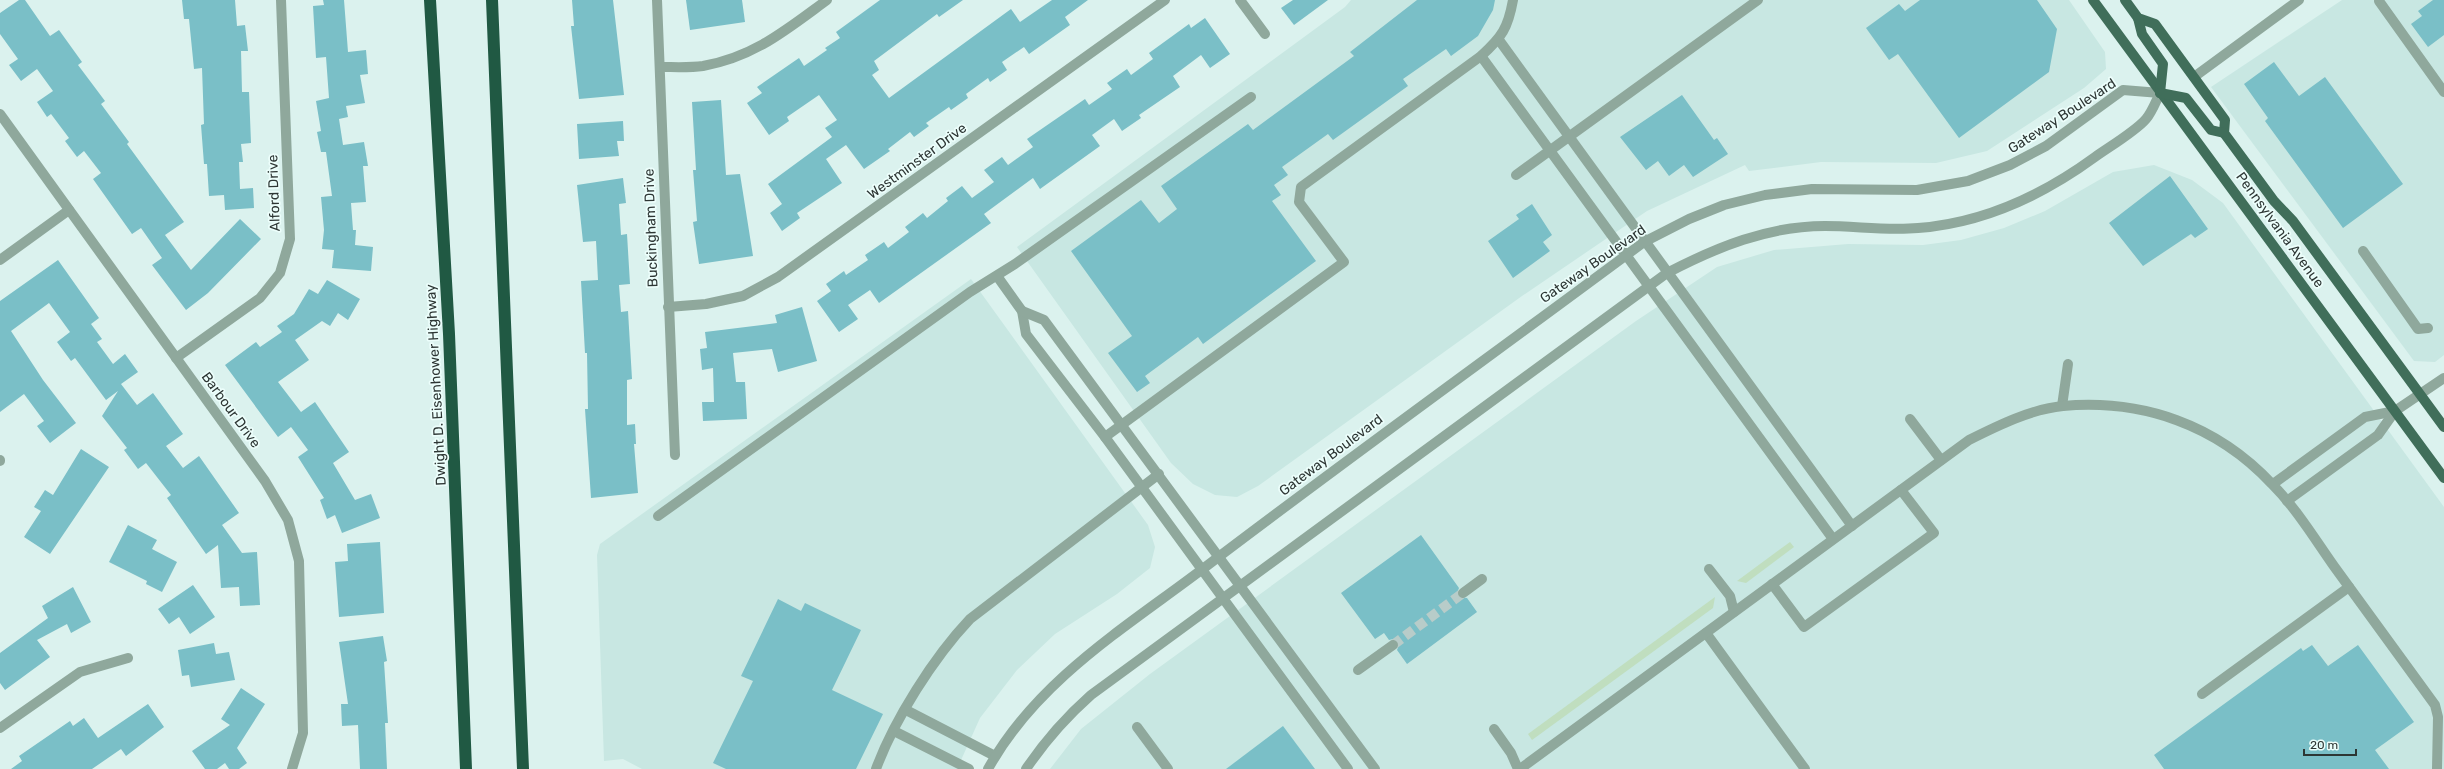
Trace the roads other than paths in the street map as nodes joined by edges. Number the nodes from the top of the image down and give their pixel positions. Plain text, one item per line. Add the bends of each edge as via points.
1 (281, 0) edge
2 (430, 0) edge
3 (492, 0) edge
4 (657, 0) edge
5 (826, 0) edge
6 (1165, 0) edge
7 (1240, 0) edge
8 (1512, 0) edge
9 (1758, 0) edge
10 (2092, 0) edge
11 (2126, 0) edge
12 (2299, 0) edge
13 (2379, 1) dead end
14 (2286, 4) edge
15 (2138, 18) junction
16 (1265, 34) dead end
17 (1499, 40) junction
18 (1481, 56) junction
19 (660, 67) junction
20 (2194, 77) junction
21 (2160, 92) junction
22 (2444, 92) edge
23 (1251, 97) dead end
24 (0, 114) edge
25 (2224, 133) junction
26 (1570, 137) junction
27 (1550, 151) junction
28 (1516, 175) dead end
29 (70, 210) junction
30 (1644, 242) junction
31 (2363, 252) dead end
32 (1626, 255) junction
33 (0, 260) edge
34 (1667, 274) junction
35 (997, 276) junction
36 (1649, 287) junction
37 (668, 307) junction
38 (1022, 311) junction
39 (2428, 328) dead end
40 (176, 358) junction
41 (2068, 364) dead end
42 (2444, 378) edge
43 (2421, 395) junction
44 (2062, 406) junction
45 (2395, 411) junction
46 (1910, 419) dead end
47 (1122, 424) junction
48 (2444, 427) edge
49 (1105, 437) junction
50 (675, 456) dead end
51 (1940, 460) junction
52 (1159, 474) junction
53 (2444, 478) edge
54 (2273, 484) junction
55 (1141, 486) junction
56 (1901, 490) junction
57 (2287, 501) junction
58 (658, 516) dead end
59 (1852, 526) junction
60 (1834, 539) junction
61 (1219, 555) junction
62 (1710, 569) dead end
63 (1202, 570) junction
64 (1482, 579) dead end
65 (1772, 584) junction
66 (1241, 585) junction
67 (2349, 587) junction
68 (1463, 593) tunnel mouth
69 (1223, 598) junction
70 (1734, 612) junction
71 (1706, 633) junction
72 (1392, 645) tunnel mouth
73 (128, 658) dead end
74 (1358, 670) dead end
75 (2202, 694) dead end
76 (906, 710) junction
77 (1137, 727) dead end
78 (0, 728) edge
79 (1494, 729) dead end
80 (894, 731) junction
81 (2441, 734) edge
82 (995, 756) junction
83 (292, 769) edge
84 (466, 769) edge
85 (523, 769) edge
86 (876, 769) edge
87 (969, 769) edge
88 (988, 769) edge
89 (1026, 769) edge
90 (1168, 769) edge
91 (1348, 769) edge
92 (1376, 769) edge
93 (1519, 769) edge
94 (1806, 769) edge
95 (2437, 769) edge

1 - 40 street, Alford Drive via 290,238 280,273 260,298
2 - 84 highway, Dwight D. Eisenhower Highway via 449,334
3 - 85 highway
4 - 19 street, Buckingham Drive
5 - 19 street via 772,40 742,56 702,66
6 - 37 street, Westminster Drive via 778,277 743,296 706,304
7 - 16 street
8 - 17 street via 1509,20
9 - 26 street
10 - 21 main road, Pennsylvania Avenue
11 - 15 main road
12 - 14 street
13 - 22 street
14 - 20 street
15 - 20 main road, Pennsylvania Avenue via 2155,24
15 - 21 main road via 2142,34 2162,64
17 - 18 street
17 - 26 street
18 - 27 street
18 - 47 street via 1301,187 1299,202 1344,262
19 - 37 street, Buckingham Drive
20 - 25 main road, Pennsylvania Avenue via 2225,120
21 - 25 main road via 2186,98 2211,130
21 - 30 street, Gateway Boulevard via 2123,90 2046,146 2010,165 1968,181 1917,190 1812,189 1765,195 1717,208
21 - 34 street via 2146,120 2068,177 2029,199 1981,216 1918,228 1825,226 1788,229 1739,240 1700,256
21 - 45 main road, Pennsylvania Avenue
23 - 35 street
24 - 29 street, Barbour Drive
25 - 43 main road, Pennsylvania Avenue via 2274,201 2293,221
26 - 27 street
26 - 30 street
27 - 28 street
27 - 32 street
29 - 33 street
29 - 40 street, Barbour Drive
30 - 32 street, Gateway Boulevard
30 - 34 street
31 - 39 street via 2418,329
32 - 36 street
32 - 61 street, Gateway Boulevard
34 - 36 street
34 - 59 street
35 - 38 street
35 - 58 street via 970,292
36 - 60 street
36 - 66 street
37 - 50 street, Buckingham Drive
38 - 47 street via 1044,320
38 - 49 street via 1026,334
40 - 83 street, Barbour Drive via 265,482 288,520 299,561 304,692 304,734
41 - 44 street
42 - 43 street
43 - 45 street
43 - 48 main road, Pennsylvania Avenue
44 - 51 street via 2010,420 1969,440
44 - 54 street via 2124,406 2149,410 2180,420 2219,440
45 - 53 main road, Pennsylvania Avenue
45 - 54 street via 2365,417
45 - 57 street via 2378,435
46 - 51 street
47 - 49 street
47 - 52 street
49 - 55 street
51 - 56 street
52 - 55 street
52 - 61 street
54 - 57 street
55 - 63 street
55 - 76 street via 970,619 952,638 927,673
56 - 59 street
56 - 65 street via 1934,533 1804,627
57 - 67 street
59 - 60 street
60 - 65 street
61 - 63 street, Gateway Boulevard
61 - 66 street
62 - 70 street via 1730,596
63 - 69 street
63 - 82 street, Gateway Boulevard via 1075,666 1043,695
64 - 68 street
65 - 70 street
66 - 69 street
66 - 92 street
67 - 75 street
67 - 81 street via 2434,705
69 - 89 street via 1091,695 1066,717 1043,743
69 - 91 street
70 - 71 street
71 - 93 street
71 - 94 street
72 - 74 street
73 - 78 street via 80,672
76 - 80 street
76 - 82 street
77 - 90 street
79 - 93 street via 1511,752
80 - 86 street
80 - 87 street
81 - 95 street
82 - 88 street, Gateway Boulevard

